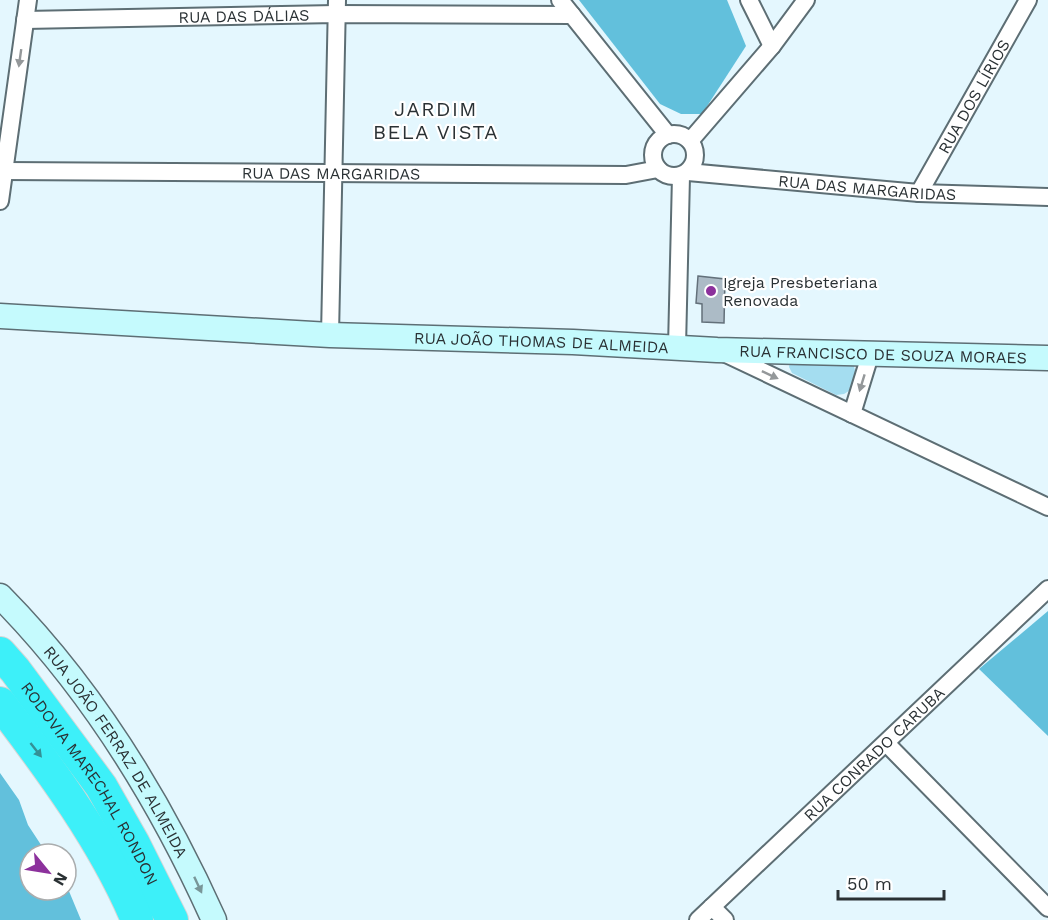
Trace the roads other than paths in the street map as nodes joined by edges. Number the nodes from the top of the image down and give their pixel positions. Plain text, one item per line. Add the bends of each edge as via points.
1 (28, 0) edge
2 (560, 0) edge
3 (749, 0) edge
4 (806, 0) edge
5 (1028, 0) edge
6 (337, 7) edge
7 (572, 15) junction
8 (25, 20) junction
9 (772, 46) junction
10 (7, 99) edge
11 (668, 135) junction
12 (690, 141) junction
13 (658, 169) junction
14 (4, 171) junction
15 (333, 174) junction
16 (684, 174) junction
17 (920, 193) junction
18 (1048, 197) edge
19 (0, 201) edge
20 (0, 316) edge
21 (330, 335) junction
22 (677, 347) junction
23 (717, 350) junction
24 (871, 352) junction
25 (1048, 358) edge
26 (852, 414) junction
27 (1048, 507) edge
28 (1048, 589) edge
29 (0, 596) edge
30 (0, 653) edge
31 (0, 703) edge
32 (886, 742) junction
33 (712, 907) junction
34 (1048, 908) edge
35 (137, 920) edge
36 (172, 920) edge
37 (214, 920) edge
38 (698, 920) edge
39 (725, 920) edge

1 - 8 street
2 - 7 street
3 - 9 street
4 - 9 street
5 - 17 street, RUA DOS LÍRIOS
6 - 7 street, RUA DAS DÁLIAS
6 - 8 street, RUA DAS DÁLIAS
6 - 15 street
7 - 11 street
8 -> 10 street
9 - 12 street
10 - 14 street
11 - 12 street via 679,134
11 - 13 street via 654,150
12 - 16 street via 695,161
13 - 15 street, RUA DAS MARGARIDAS via 626,175
13 - 16 street via 668,176
14 - 15 street, RUA DAS MARGARIDAS
14 - 19 street
15 - 21 street
16 - 17 street, RUA DAS MARGARIDAS
16 - 22 street
17 - 18 street, RUA DAS MARGARIDAS
20 - 21 street, RUA JOÃO THOMAS DE ALMEIDA
21 - 22 street, RUA JOÃO THOMAS DE ALMEIDA
22 - 23 street, RUA JOÃO THOMAS DE ALMEIDA
23 - 24 street, RUA FRANCISCO DE SOUZA MORAES
23 -> 26 street, RUA JOÃO THOMAS DE ALMEIDA
24 - 25 street, RUA FRANCISCO DE SOUZA MORAES
24 -> 26 street
26 - 27 street, RUA JOÃO THOMAS DE ALMEIDA
28 - 32 street, RUA CONRADO CARUBA
29 -> 37 street, RUA JOÃO FERRAZ DE ALMEIDA via 106,724 188,863
30 - 36 highway, RODOVIA MARECHAL RONDON via 101,786
31 -> 35 highway, RODOVIA MARECHAL RONDON via 54,775 122,884
32 - 33 street, RUA CONRADO CARUBA
32 - 34 street
33 - 38 street, RUA CONRADO CARUBA
33 - 39 street

